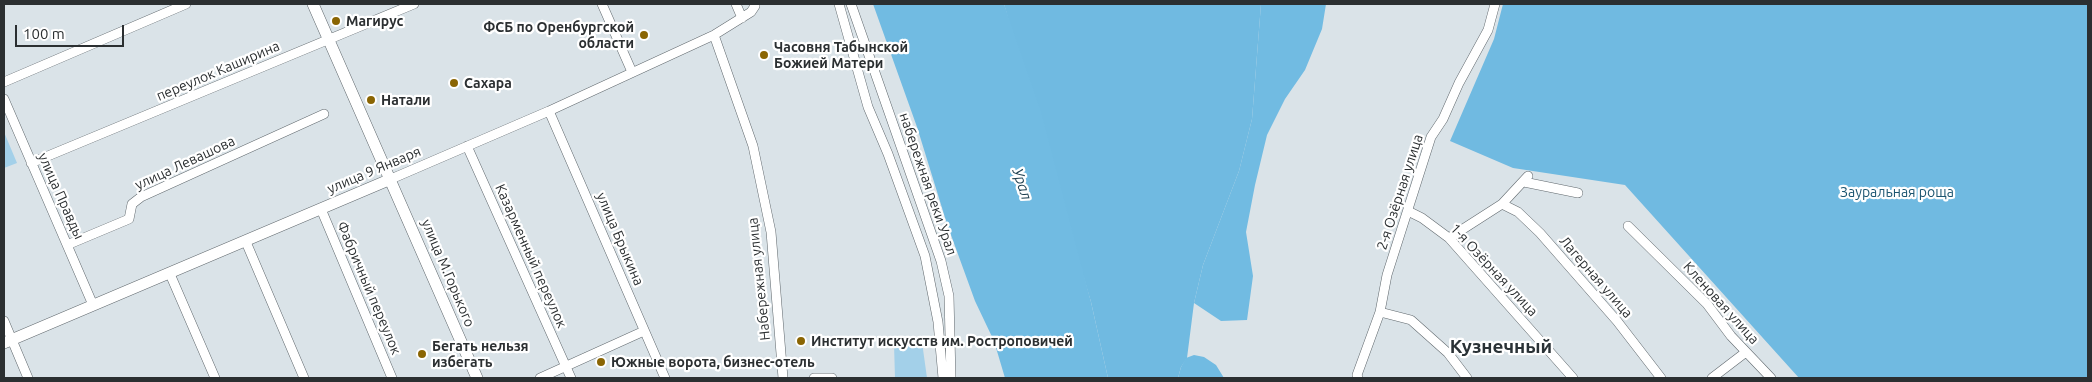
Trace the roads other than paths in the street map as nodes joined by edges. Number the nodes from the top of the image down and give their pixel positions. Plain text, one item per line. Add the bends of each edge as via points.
1 (186, 4) edge
2 (313, 4) edge
3 (414, 4) edge
4 (602, 4) edge
5 (736, 4) edge
6 (839, 4) edge
7 (851, 4) edge
8 (1495, 4) edge
9 (752, 8) edge
10 (742, 18) junction
11 (714, 35) junction
12 (329, 39) junction
13 (871, 61) junction
14 (856, 66) junction
15 (632, 72) junction
16 (4, 82) edge
17 (4, 99) edge
18 (885, 101) junction
19 (868, 107) junction
20 (549, 110) junction
21 (324, 114) dead end
22 (467, 146) junction
23 (31, 163) junction
24 (907, 164) junction
25 (894, 169) junction
26 (391, 179) junction
27 (1578, 193) dead end
28 (1502, 204) junction
29 (923, 208) junction
30 (320, 209) junction
31 (1408, 211) junction
32 (910, 212) junction
33 (1628, 226) dead end
34 (1449, 238) junction
35 (246, 242) junction
36 (67, 245) junction
37 (937, 253) junction
38 (925, 256) junction
39 (170, 274) junction
40 (93, 305) junction
41 (1380, 312) junction
42 (4, 321) edge
43 (644, 331) junction
44 (8, 341) edge
45 (1746, 352) junction
46 (565, 366) junction
47 (28, 378) edge
48 (215, 378) edge
49 (304, 378) edge
50 (392, 378) edge
51 (476, 378) edge
52 (540, 378) edge
53 (571, 378) edge
54 (665, 378) edge
55 (782, 378) edge
56 (814, 378) edge
57 (832, 378) edge
58 (943, 378) edge
59 (951, 378) edge
60 (1358, 378) edge
61 (1467, 378) edge
62 (1572, 378) edge
63 (1661, 378) edge
64 (1712, 378) edge
65 (1772, 378) edge

1 - 16 street
2 - 12 main road, улица М.Горького
3 - 12 street, переулок Каширина
4 - 15 street
5 - 10 street
6 - 14 street, набережная реки Урал
7 - 13 street, набережная реки Урал
8 - 31 street, 2-я Озёрная улица via 1488,30 1431,137
9 - 10 street, улица 9 Января
10 - 11 street, улица 9 Января
11 - 15 street, улица 9 Января
11 - 55 street, Набережная улица via 753,146 771,232
12 - 23 street, переулок Каширина
12 - 26 main road, улица М.Горького
13 - 14 street
13 - 18 street, набережная реки Урал
14 - 19 street, набережная реки Урал
15 - 20 street, улица 9 Января
17 - 23 street, улица Правды
18 - 19 street
18 - 24 street, набережная реки Урал
19 - 25 street, набережная реки Урал
20 - 22 street, улица 9 Января
20 - 43 street, улица Брыкина
21 - 36 street, улица Левашова via 141,197 132,204 129,219
22 - 26 street, улица 9 Января
22 - 46 street, Казарменный переулок
23 - 36 street, улица Правды
24 - 25 street
24 - 29 street, набережная реки Урал
25 - 32 street, набережная реки Урал
26 - 30 main road, улица 9 Января
26 - 51 main road, улица М.Горького
27 - 28 street via 1526,179
28 - 34 street
28 - 63 street, Лагерная улица via 1518,212 1540,233 1617,321
29 - 32 street
29 - 37 street, набережная реки Урал
30 - 35 main road, улица 9 Января
30 - 50 street, Фабричный переулок
31 - 34 street, 1-я Озёрная улица
31 - 41 street, 2-я Озёрная улица via 1387,274
32 - 38 street, набережная реки Урал
33 - 45 street, Кленовая улица via 1707,304
34 - 62 street, 1-я Озёрная улица
35 - 39 main road, улица 9 Января
35 - 49 street
36 - 40 street, улица Правды
37 - 38 street
37 - 59 street, набережная реки Урал via 948,296
38 - 58 street, набережная реки Урал via 938,322
39 - 40 main road, улица 9 Января
39 - 48 street
40 - 44 main road, улица 9 Января
41 - 60 street, 2-я Озёрная улица
41 - 61 street via 1411,320 1448,353
42 - 44 street
43 - 46 street
43 - 54 street, улица Брыкина
44 - 47 street
45 - 64 street
45 - 65 street, Кленовая улица
46 - 52 street
46 - 53 street, Казарменный переулок
56 - 57 street

